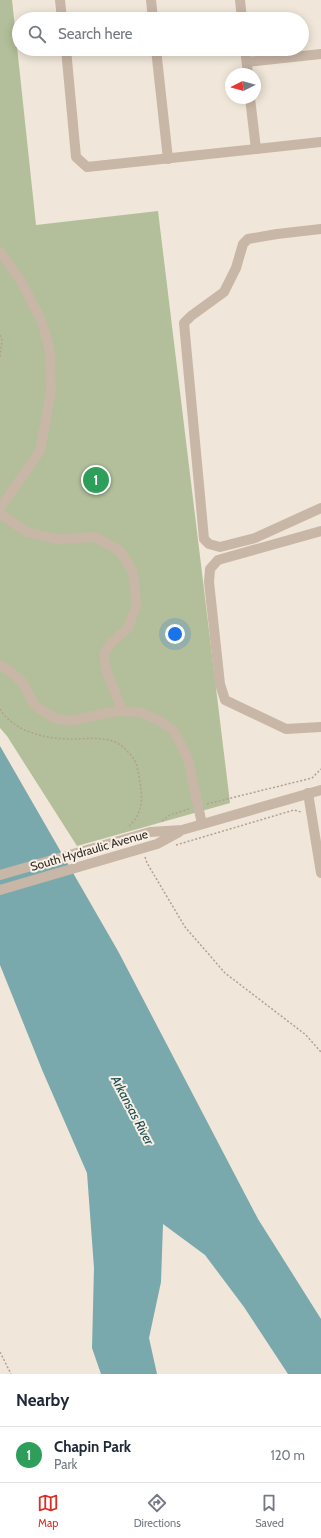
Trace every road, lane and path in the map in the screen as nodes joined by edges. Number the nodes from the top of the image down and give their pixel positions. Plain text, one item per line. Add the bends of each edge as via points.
1 (60, 0) edge
2 (151, 0) edge
3 (240, 0) edge
4 (61, 12) edge
5 (152, 12) edge
6 (241, 12) edge
7 (321, 54) edge
8 (309, 55) edge
9 (67, 56) edge
10 (157, 56) edge
11 (246, 56) edge
12 (302, 56) edge
13 (247, 62) junction
14 (248, 68) edge
15 (251, 104) edge
16 (321, 142) edge
17 (256, 149) junction
18 (168, 159) junction
19 (321, 229) edge
20 (0, 252) edge
21 (0, 335) edge
22 (0, 357) edge
23 (0, 508) edge
24 (321, 508) edge
25 (0, 514) edge
26 (321, 530) edge
27 (0, 665) edge
28 (0, 709) edge
29 (122, 711) junction
30 (321, 727) edge
31 (321, 769) edge
32 (321, 790) edge
33 (308, 793) junction
34 (203, 805) dead end
35 (311, 811) junction
36 (202, 824) junction
37 (124, 829) dead end
38 (182, 830) junction
39 (175, 846) dead end
40 (143, 848) junction
41 (321, 873) edge
42 (0, 875) edge
43 (0, 890) edge
44 (321, 1052) edge
45 (0, 1352) edge
46 (11, 1374) edge

1 - 4 street
2 - 5 street
3 - 6 street
7 - 8 street
9 - 18 street via 76,156 87,167
10 - 18 street
11 - 13 street
12 - 13 street
13 - 14 street
15 - 17 street
16 - 17 street
17 - 18 street
19 - 24 street via 248,239 243,244 236,268 224,292 184,323 204,539 209,544 220,547 255,538
20 - 23 street via 21,281 42,322 50,352 51,390 40,451
21 - 22 path
25 - 29 street via 27,532 56,539 95,537 120,551 132,570 136,606 128,628 104,653 106,669
26 - 30 street via 218,560 210,569 220,684 225,700 286,729
27 - 29 street via 10,670 23,683 34,706 54,718 69,721
28 - 37 path via 13,724 23,729 50,737 101,738 115,741 124,747 137,767 142,798 136,820
29 - 36 street via 140,712 160,721 174,732 188,759
31 - 34 path via 312,778
32 - 33 street, South Hydraulic Avenue
33 - 35 street
33 - 36 street, South Hydraulic Avenue
35 - 39 path via 305,813 294,810
35 - 41 street
36 - 38 street, South Hydraulic Avenue
38 - 40 street, South Hydraulic Avenue
38 - 42 street, South Hydraulic Avenue via 150,832
40 - 43 street, South Hydraulic Avenue
40 - 44 path via 147,863 185,927 225,973 306,1035
45 - 46 path

